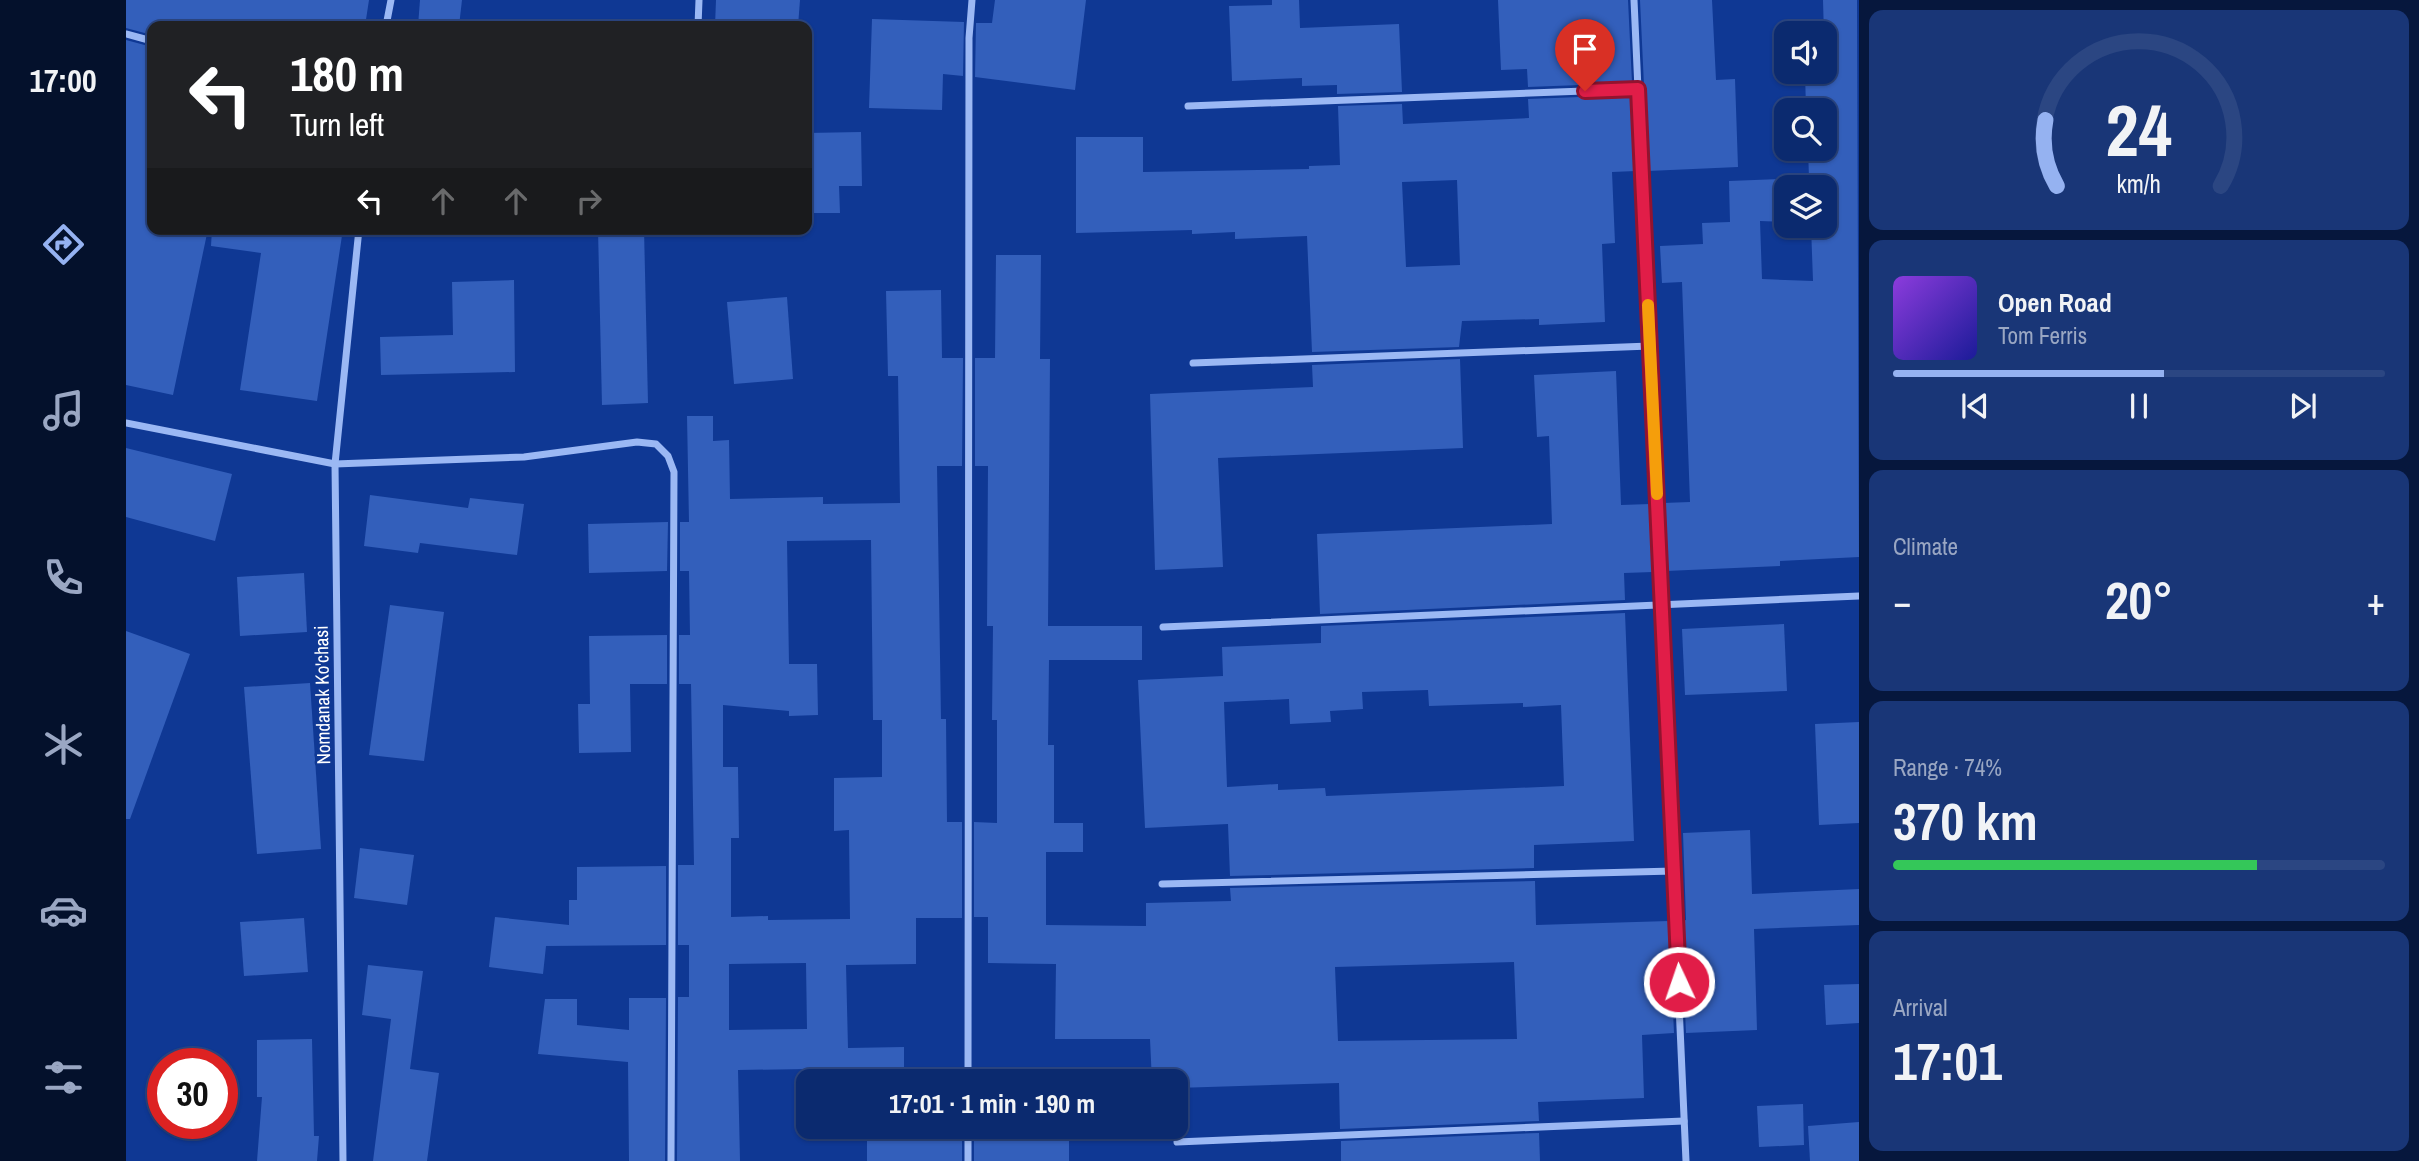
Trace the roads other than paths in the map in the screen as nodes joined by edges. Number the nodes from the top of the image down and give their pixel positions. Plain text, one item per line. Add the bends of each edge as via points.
1 (391, 0) edge
2 (699, 0) edge
3 (972, 0) edge
4 (1634, 0) edge
5 (387, 21) edge
6 (698, 21) edge
7 (126, 34) edge
8 (147, 40) edge
9 (1638, 89) junction
10 (1188, 106) dead end
11 (358, 235) edge
12 (1650, 346) junction
13 (1193, 362) dead end
14 (126, 423) edge
15 (335, 464) junction
16 (1859, 596) edge
17 (1662, 605) junction
18 (1163, 627) dead end
19 (1674, 870) junction
20 (1162, 884) dead end
21 (968, 1069) edge
22 (1684, 1121) junction
23 (968, 1139) edge
24 (1177, 1142) dead end
25 (343, 1161) edge
26 (671, 1161) edge
27 (968, 1161) edge
28 (1686, 1161) edge

1 - 5 street
2 - 6 street
3 - 21 street via 968,38
4 - 9 street
7 - 8 street
9 - 10 street
9 - 12 street
11 - 15 street, Nomdanak Ko'chasi
12 - 13 street
12 - 17 street
14 - 15 street
15 - 25 street, Nomdanak Ko'chasi
15 - 26 street via 524,457 637,442 656,444 668,456 674,472
16 - 17 street
17 - 18 street
17 - 19 street
19 - 20 street
19 - 22 street
22 - 24 street
22 - 28 street
23 - 27 street

